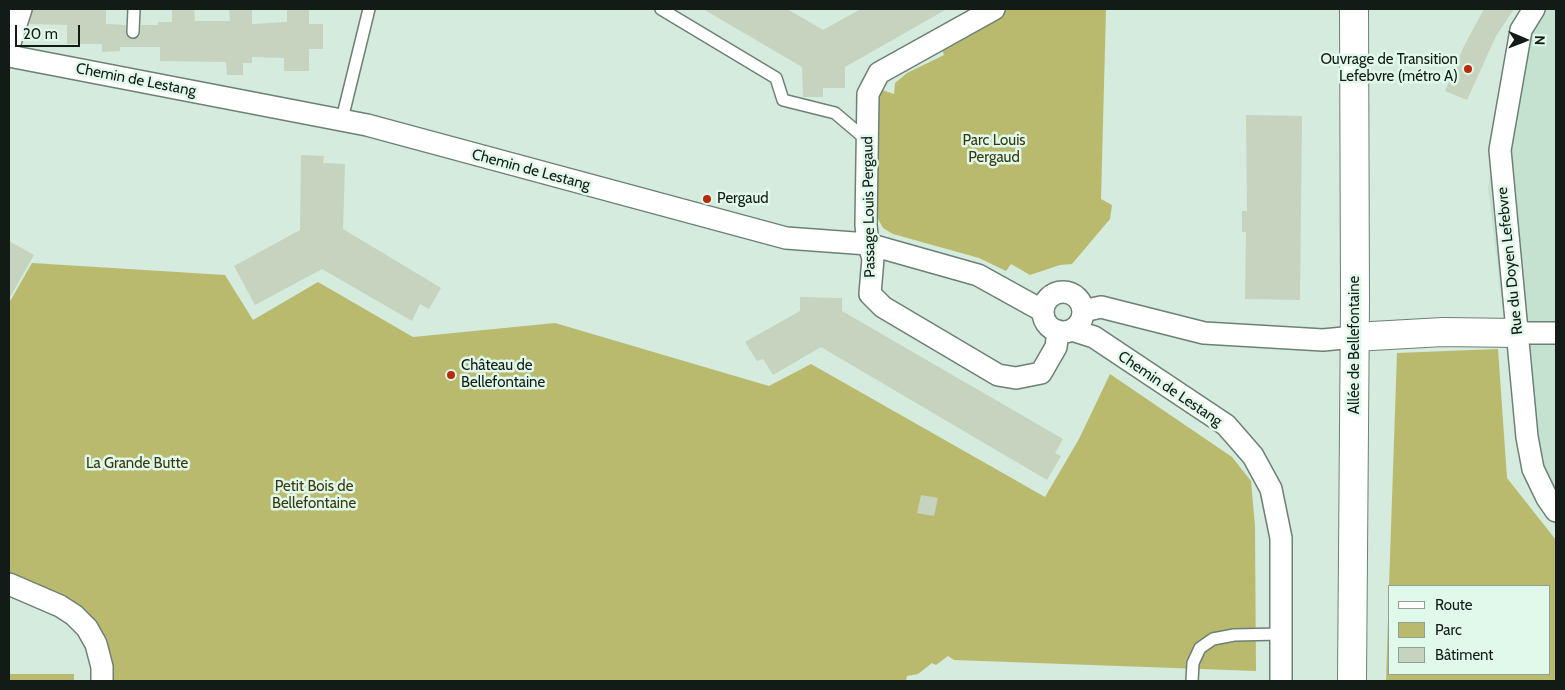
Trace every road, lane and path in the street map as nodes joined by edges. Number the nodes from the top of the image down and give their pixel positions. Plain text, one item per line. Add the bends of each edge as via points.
1 (21, 9) edge
2 (134, 9) edge
3 (369, 9) edge
4 (661, 9) edge
5 (994, 9) edge
6 (1354, 9) edge
7 (1534, 9) edge
8 (134, 32) dead end
9 (9, 46) edge
10 (9, 56) edge
11 (342, 120) junction
12 (868, 141) junction
13 (868, 244) junction
14 (1043, 310) junction
15 (1083, 311) junction
16 (1065, 330) junction
17 (1518, 333) junction
18 (1556, 333) edge
19 (1354, 337) junction
20 (1556, 511) edge
21 (9, 584) edge
22 (1280, 634) junction
23 (102, 681) edge
24 (1192, 681) edge
25 (1281, 681) edge
26 (1352, 681) edge

1 - 9 street
2 - 8 lane
3 - 11 lane
4 - 12 lane via 776,78 783,100 835,113
5 - 12 street, Passage Louis Pergaud via 879,73 868,94
6 - 19 street, Allée de Bellefontaine
7 - 17 street, Rue du Doyen Lefebvre via 1521,30 1500,150
10 - 11 street, Chemin de Lestang
11 - 13 street, Chemin de Lestang via 762,233 809,241
12 - 13 street, Passage Louis Pergaud
13 - 14 street, Chemin de Lestang via 978,275
13 - 16 street, Passage Louis Pergaud via 873,258 870,294 883,308 998,375 1029,378 1041,373
14 - 15 street via 1050,297 1064,292 1076,296
14 - 16 street via 1047,323
15 - 16 street via 1082,319
15 - 19 street via 1101,307 1204,333 1323,340
16 - 22 street, Chemin de Lestang via 1094,338 1226,425 1253,456 1271,490 1281,538
17 - 18 street
17 - 19 street via 1444,332
17 - 20 street, Rue du Doyen Lefebvre via 1533,469 1546,498
19 - 26 street, Allée de Bellefontaine
21 - 23 street via 60,606 87,628 96,644
22 - 24 lane via 1213,639 1200,648 1193,663
22 - 25 street, Chemin de Lestang

